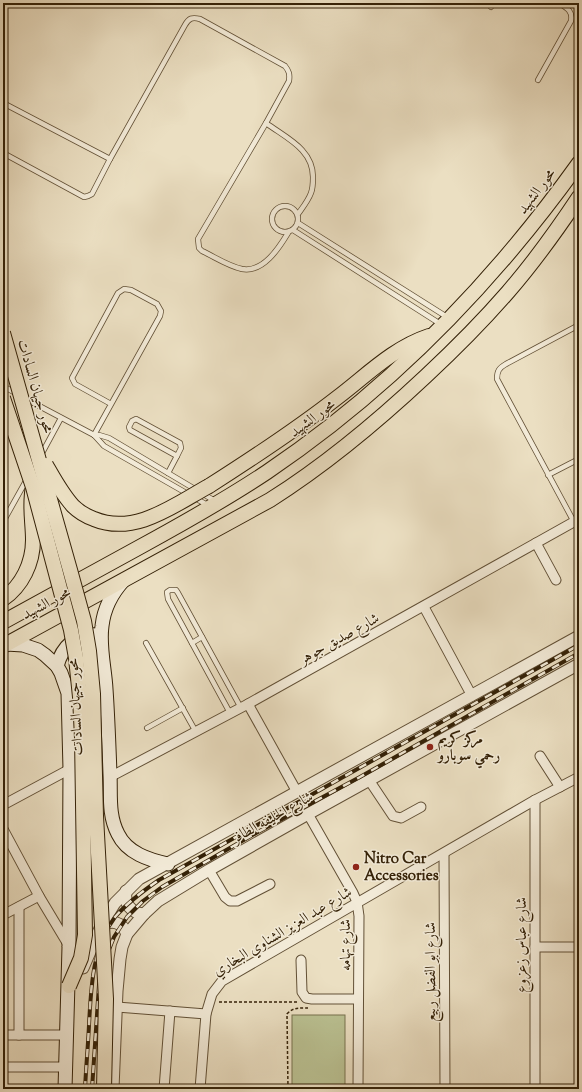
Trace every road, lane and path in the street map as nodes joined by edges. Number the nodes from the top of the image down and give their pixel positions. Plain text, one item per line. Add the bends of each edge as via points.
1 (559, 3) edge
2 (538, 80) dead end
3 (3, 103) edge
4 (266, 123) junction
5 (3, 153) edge
6 (110, 159) junction
7 (579, 163) edge
8 (579, 197) edge
9 (298, 214) junction
10 (298, 223) junction
11 (293, 230) junction
12 (288, 233) junction
13 (579, 325) edge
14 (443, 326) junction
15 (3, 333) edge
16 (3, 386) edge
17 (3, 398) edge
18 (111, 404) junction
19 (61, 418) junction
20 (94, 435) junction
21 (36, 448) junction
22 (177, 456) junction
23 (579, 459) edge
24 (168, 473) junction
25 (548, 475) junction
26 (33, 487) junction
27 (215, 505) junction
28 (577, 521) edge
29 (3, 522) edge
30 (536, 543) junction
31 (124, 580) junction
32 (556, 580) dead end
33 (3, 599) edge
34 (424, 607) junction
35 (3, 622) edge
36 (101, 635) junction
37 (579, 636) edge
38 (202, 637) junction
39 (146, 643) dead end
40 (192, 643) junction
41 (5, 645) edge
42 (579, 664) edge
43 (57, 666) junction
44 (472, 696) junction
45 (244, 706) junction
46 (183, 708) junction
47 (230, 713) junction
48 (147, 728) dead end
49 (196, 732) junction
50 (540, 756) dead end
51 (70, 769) junction
52 (110, 777) junction
53 (579, 777) edge
54 (369, 780) junction
55 (560, 787) junction
56 (297, 792) junction
57 (535, 800) junction
58 (3, 805) edge
59 (421, 807) dead end
60 (308, 814) junction
61 (3, 829) edge
62 (444, 854) junction
63 (168, 864) junction
64 (209, 870) junction
65 (270, 884) dead end
66 (126, 891) junction
67 (39, 896) junction
68 (357, 902) junction
69 (18, 907) junction
70 (144, 914) junction
71 (3, 915) edge
72 (101, 926) junction
73 (127, 934) junction
74 (69, 947) junction
75 (535, 947) junction
76 (579, 947) edge
77 (301, 960) dead end
78 (69, 993) junction
79 (358, 999) junction
80 (209, 1002) junction
81 (309, 1004) junction
82 (117, 1007) junction
83 (170, 1011) junction
84 (206, 1014) junction
85 (3, 1035) edge
86 (19, 1035) junction
87 (67, 1035) junction
88 (3, 1067) edge
89 (66, 1067) junction
90 (65, 1089) edge
91 (104, 1089) edge
92 (113, 1089) edge
93 (164, 1089) edge
94 (200, 1089) edge
95 (288, 1089) edge
96 (358, 1089) edge
97 (445, 1089) edge
98 (535, 1089) edge

1 - 2 lane via 571,12 571,21
3 - 6 lane
4 - 6 lane via 289,80 288,70 213,26 194,18 185,24
4 - 9 lane via 300,147 310,161 314,184
4 - 12 lane via 198,239 198,244 202,251 236,267 250,269 271,257
5 - 6 lane via 84,197 92,194
7 - 14 main road, محور الشهيد via 485,282
8 - 31 main road, محور الشهيد via 550,239 494,308 458,346 365,432 270,500
9 - 10 lane
9 - 12 lane via 289,206 278,208 274,213 272,218 276,229
10 - 11 lane
10 - 14 lane
11 - 12 lane
11 - 14 lane
13 - 25 lane via 500,367 497,373 499,385
14 - 21 main road, bridge via 393,353 299,426 210,486 151,518 112,524 86,516 64,495
14 - 27 main road, محور الشهيد via 382,384 326,430
15 - 21 main road, محور جيهان السادات, bridge
16 - 19 lane
17 - 26 main road, محور جيهان السادات, bridge
18 - 18 lane via 75,384 72,378 118,293 127,289 157,304 161,311
18 - 20 lane
19 - 20 lane
19 - 29 lane
20 - 24 lane via 109,438
20 - 27 lane via 104,446
21 - 91 main road, محور جيهان السادات, bridge via 84,621 89,651 106,999
22 - 22 lane via 181,448 180,443 138,420 132,421 130,430
22 - 24 lane
23 - 25 lane
24 - 27 lane
25 - 28 lane
26 - 33 main road via 30,506 33,547 30,563 22,579
26 - 78 main road, محور جيهان السادات, bridge via 71,630 80,697 85,935 81,958
27 - 35 main road, محور الشهيد
28 - 30 street, شارع صديق جوهر
30 - 32 street
30 - 34 street, شارع صديق جوهر
31 - 36 main road via 107,605
31 - 41 main road, محور الشهيد
34 - 44 street
34 - 45 street, شارع صديق جوهر
36 - 43 main road via 75,639 61,654
36 - 52 main road
37 - 44 street, شارع الخليفه الظافر
38 - 40 lane
38 - 40 lane via 176,590 170,590 168,598
38 - 45 lane
39 - 46 lane
40 - 47 lane
41 - 43 main road via 23,645 38,650
42 - 54 street, شارع الخليفه الظافر
43 - 51 main road via 68,693
44 - 56 street, شارع الخليفه الظافر
45 - 47 street, شارع صديق جوهر
45 - 56 street
46 - 48 lane
46 - 49 lane
47 - 49 street, شارع صديق جوهر
49 - 52 street, شارع صديق جوهر
50 - 55 street
51 - 58 street
51 - 74 main road
52 - 63 main road via 110,806 118,835 139,855
53 - 55 street, شارع عبد العزيز الشناوي البخاري
54 - 59 street via 393,816 401,818
54 - 60 street, شارع الخليفه الظافر
55 - 57 street, شارع عبد العزيز الشناوي البخاري
56 - 63 street, شارع الخليفه الظافر
57 - 62 street, شارع عبد العزيز الشناوي البخاري
57 - 75 street, شارع عباس زعزوع
60 - 64 street, شارع الخليفه الظافر
60 - 68 street, شارع تهامه
61 - 67 street
62 - 68 street, شارع عبد العزيز الشناوي البخاري
62 - 97 street, شارع ابو الفضل ربيع
63 - 66 street, شارع الخليفه الظافر via 139,879
64 - 65 street via 230,901 237,901
64 - 70 street, شارع الخليفه الظافر via 158,901
66 - 70 street via 126,900 130,908
66 - 72 street, شارع الخليفه الظافر
67 - 69 street
67 - 74 street
68 - 79 street, شارع تهامه
68 - 80 street, شارع عبد العزيز الشناوي البخاري via 222,981
69 - 71 street
69 - 86 street
70 - 73 street, شارع الخليفه الظافر
72 - 73 street via 109,922 119,924
72 - 78 street, شارع الخليفه الظافر
73 - 82 street, شارع الخليفه الظافر via 120,959
74 - 78 main road
75 - 76 street
75 - 98 street, شارع عباس زعزوع
77 - 81 street via 302,992
78 - 87 main road
79 - 81 street
79 - 96 street, شارع تهامه
80 - 81 path
80 - 84 street, شارع عبد العزيز الشناوي البخاري
81 - 95 path via 290,1010 287,1014
82 - 83 street
82 - 92 street, شارع الخليفه الظافر
83 - 84 street
83 - 93 street
84 - 94 street, شارع عبد العزيز الشناوي البخاري
85 - 86 street
86 - 87 street
87 - 89 main road
88 - 89 street
89 - 90 main road

